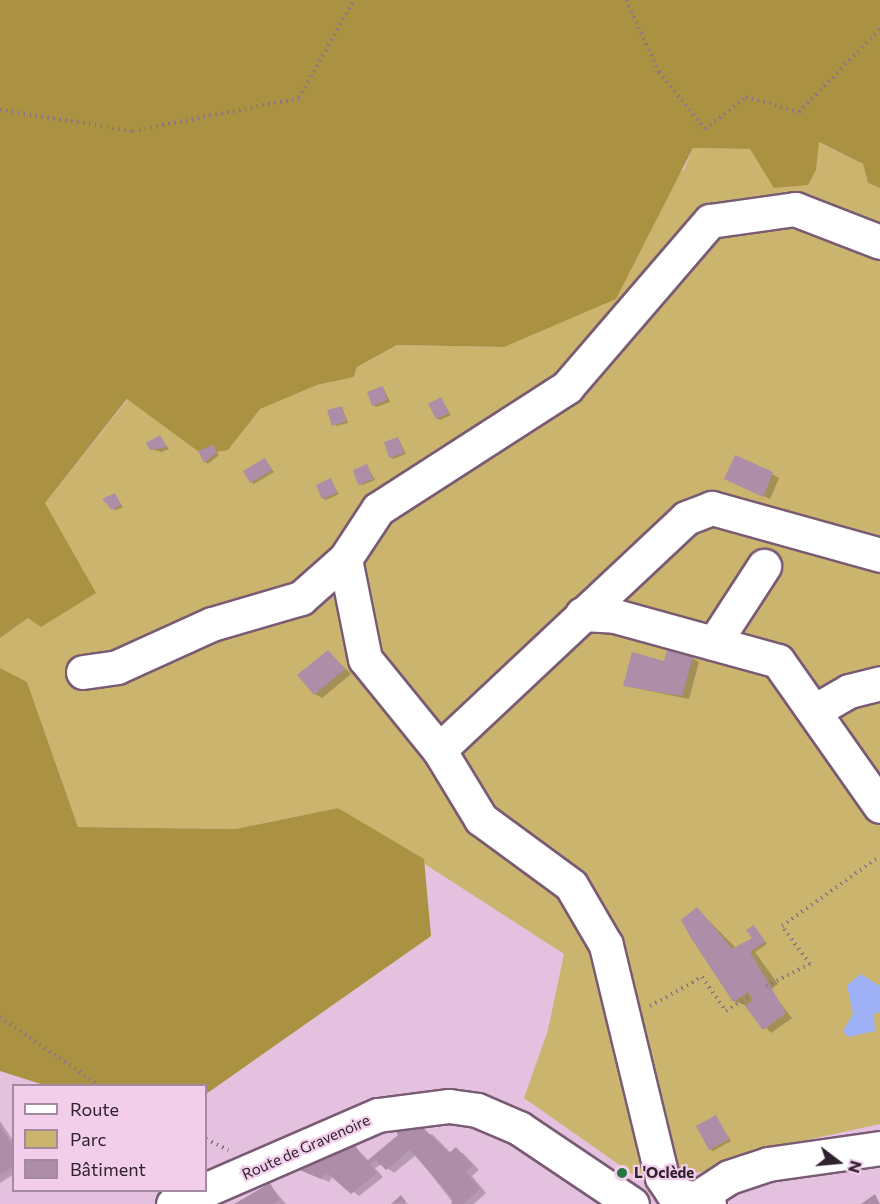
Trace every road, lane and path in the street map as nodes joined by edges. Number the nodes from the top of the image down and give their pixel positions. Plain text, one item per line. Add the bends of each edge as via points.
1 (354, 0) edge
2 (626, 0) edge
3 (880, 29) edge
4 (0, 110) edge
5 (880, 242) edge
6 (880, 555) edge
7 (345, 559) junction
8 (764, 566) dead end
9 (582, 614) junction
10 (714, 643) junction
11 (83, 672) dead end
12 (880, 683) edge
13 (816, 710) junction
14 (439, 750) junction
15 (880, 806) edge
16 (880, 856) edge
17 (766, 986) dead end
18 (750, 996) dead end
19 (0, 1017) edge
20 (628, 1019) junction
21 (97, 1084) edge
22 (880, 1148) edge
23 (753, 1170) junction
24 (207, 1189) edge
25 (200, 1192) edge
26 (702, 1201) edge
27 (173, 1204) edge
28 (633, 1204) edge
29 (654, 1204) edge
30 (728, 1204) edge

1 - 4 path via 299,98 133,132
2 - 3 path via 659,72 705,129 746,97 799,112
5 - 7 street via 795,209 710,221 567,387 378,509
6 - 9 street via 712,508 686,518
7 - 11 street via 301,598 212,624 117,667
7 - 14 street via 365,659
8 - 10 street
9 - 10 street via 615,616
9 - 14 street
10 - 13 street via 778,661
12 - 13 street via 849,691
13 - 15 street
14 - 20 street via 481,819 572,885 606,945
16 - 17 path via 782,926 810,964
18 - 20 path via 726,1011 702,977
19 - 21 path
20 - 26 street via 662,1177 672,1192
22 - 23 street via 830,1157 817,1153
23 - 26 street via 729,1177
23 - 30 street
24 - 28 street, Route de Gravenoire via 344,1128 424,1106 469,1108 519,1128
25 - 27 street, Route de Gravenoire
26 - 29 street

